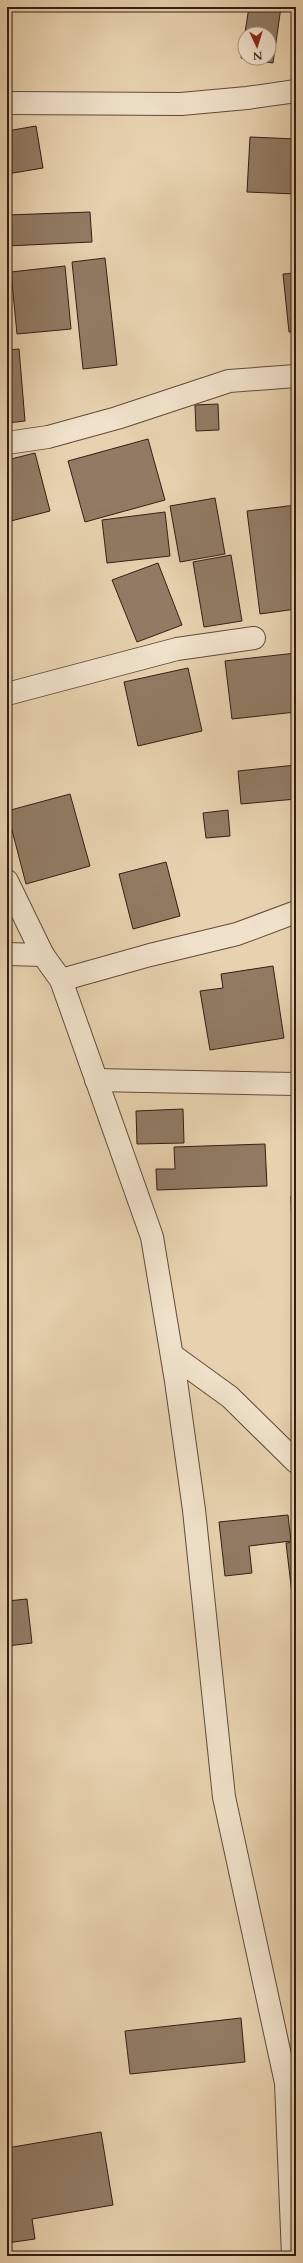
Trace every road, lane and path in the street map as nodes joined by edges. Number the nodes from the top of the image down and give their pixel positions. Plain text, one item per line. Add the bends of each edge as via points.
1 (296, 91) edge
2 (7, 103) edge
3 (296, 376) edge
4 (7, 443) edge
5 (254, 638) dead end
6 (7, 694) edge
7 (7, 881) edge
8 (296, 912) edge
9 (7, 954) edge
10 (43, 955) junction
11 (61, 980) junction
12 (96, 1080) junction
13 (296, 1084) edge
14 (172, 1355) junction
15 (296, 1462) edge
16 (293, 2256) edge

1 - 2 street via 181,104
3 - 4 street via 229,381 48,437
5 - 6 street via 177,649
7 - 10 street
8 - 11 street via 237,934
9 - 10 street
10 - 11 street
11 - 12 street
12 - 13 street
12 - 14 street via 152,1237
14 - 15 street via 230,1397
14 - 16 street via 194,1510 224,1797 286,2082

